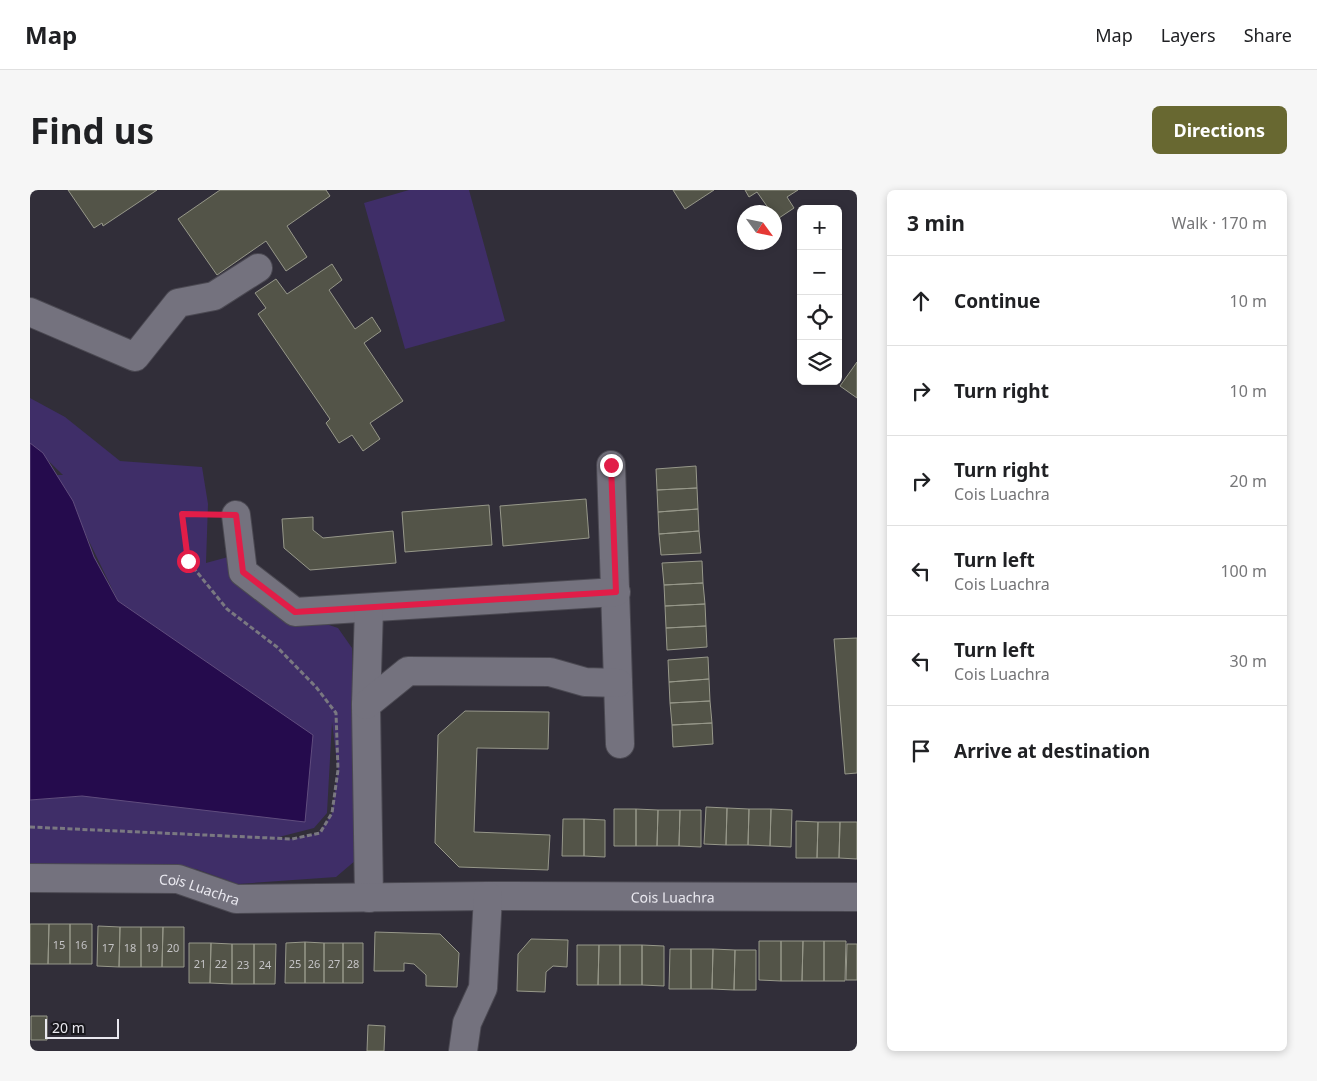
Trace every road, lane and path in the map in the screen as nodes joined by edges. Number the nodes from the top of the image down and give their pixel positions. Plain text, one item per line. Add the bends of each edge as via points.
1 (258, 268) dead end
2 (30, 312) edge
3 (611, 465) dead end
4 (236, 515) joint
5 (616, 592) junction
6 (368, 609) junction
7 (618, 684) junction
8 (366, 705) junction
9 (620, 744) dead end
10 (30, 827) edge
11 (30, 878) edge
12 (488, 896) junction
13 (857, 897) edge
14 (369, 898) junction
15 (463, 1051) edge

1 - 2 street via 214,296 178,303 135,357
3 - 5 street
4 - 6 street via 243,572 295,612
4 - 10 path via 182,514 188,561 226,610 277,647 336,713 338,770 332,813 320,832 292,839
5 - 6 street
5 - 7 street
6 - 8 street
7 - 8 street via 585,682 550,672 408,671
7 - 9 street
8 - 14 street
11 - 14 street, Cois Luachra via 178,880 236,899
12 - 13 street, Cois Luachra
12 - 14 street, Cois Luachra
12 - 15 street via 483,988 468,1023

